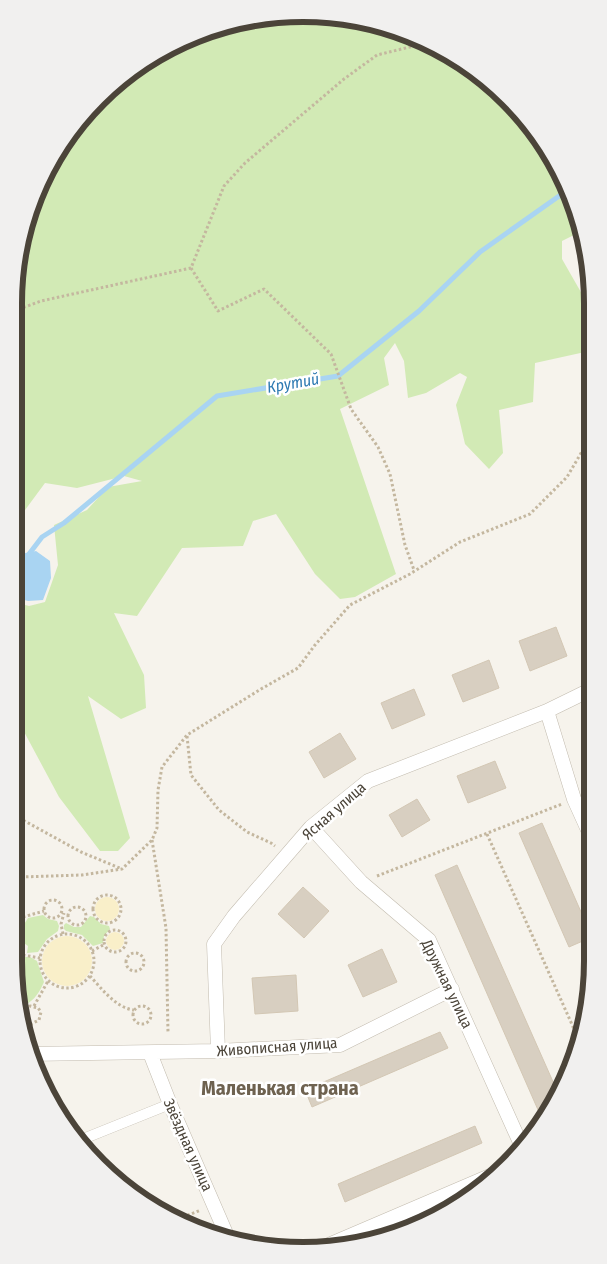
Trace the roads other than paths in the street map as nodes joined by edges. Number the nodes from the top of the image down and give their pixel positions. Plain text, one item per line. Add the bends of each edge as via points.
1 (584, 694) edge
2 (547, 711) junction
3 (584, 821) edge
4 (311, 827) junction
5 (452, 989) junction
6 (218, 1051) junction
7 (150, 1053) junction
8 (38, 1054) edge
9 (170, 1104) junction
10 (85, 1137) edge
11 (519, 1141) edge
12 (477, 1182) edge
13 (225, 1230) edge
14 (344, 1238) edge

1 - 2 street, Ясная улица
2 - 3 street
2 - 4 street, Ясная улица via 368,781
4 - 5 street, Дружная улица via 362,882 428,940
4 - 6 street, Ясная улица via 214,944
5 - 6 street, Живописная улица via 340,1045
5 - 11 street, Дружная улица
6 - 7 street, Живописная улица
7 - 8 street, Живописная улица
7 - 9 street, Звёздная улица
9 - 10 street
9 - 13 street, Звёздная улица
12 - 14 street

